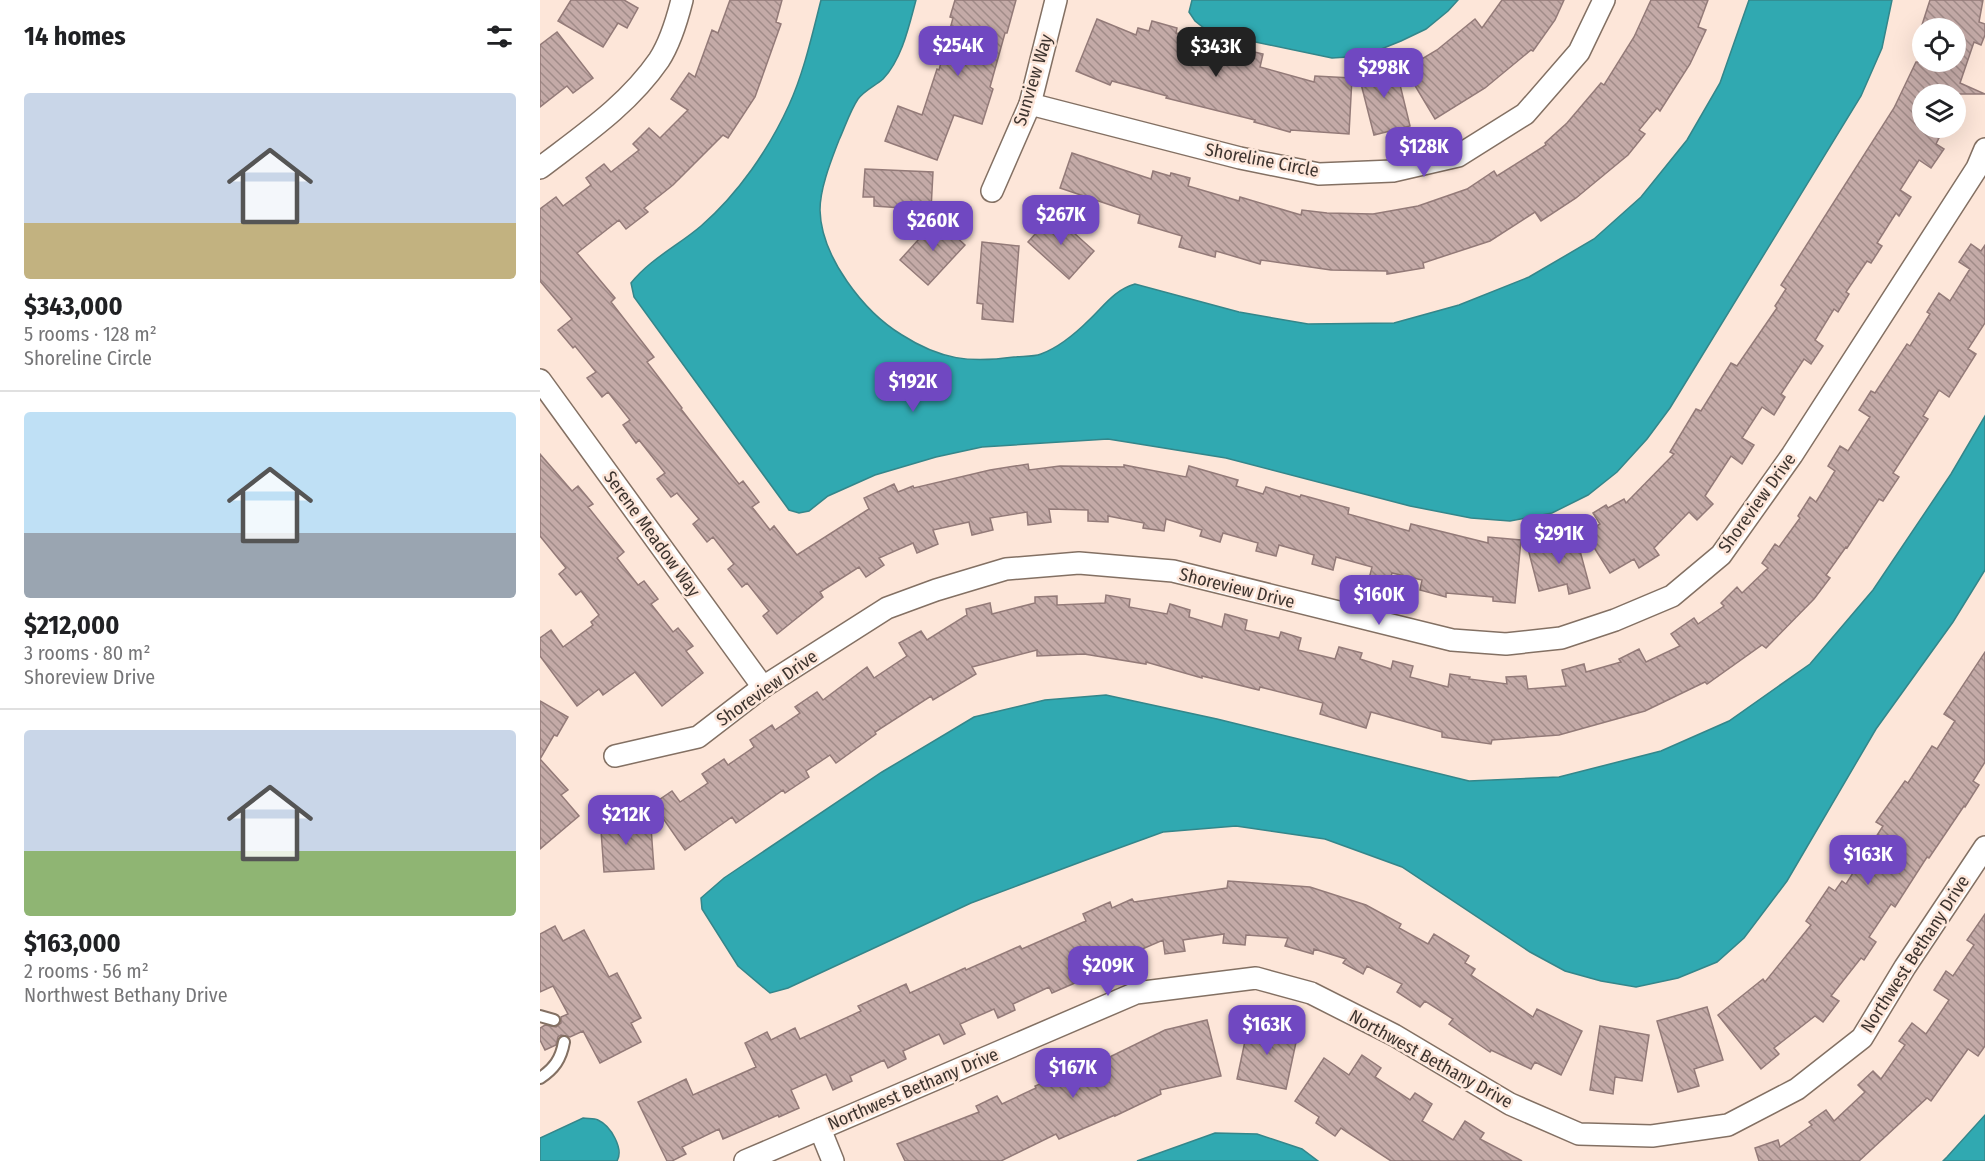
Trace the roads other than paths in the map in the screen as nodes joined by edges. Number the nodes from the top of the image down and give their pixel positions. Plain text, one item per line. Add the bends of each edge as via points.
1 (682, 0) edge
2 (1056, 0) edge
3 (1604, 0) edge
4 (1030, 104) junction
5 (1985, 149) edge
6 (540, 168) edge
7 (992, 191) dead end
8 (540, 380) edge
9 (763, 687) junction
10 (615, 756) dead end
11 (1985, 847) edge
12 (540, 1016) edge
13 (554, 1020) dead end
14 (564, 1042) dead end
15 (542, 1076) edge
16 (820, 1129) junction
17 (745, 1161) edge
18 (833, 1161) edge

1 - 6 street via 660,58 632,94
2 - 4 street, Sunview Way
3 - 4 street, Shoreline Circle via 1579,52 1526,114 1458,156 1393,171 1319,174 1240,158
4 - 7 street, Sunview Way
5 - 9 street, Shoreview Drive via 1977,168 1792,455 1721,555 1672,596 1561,638 1506,644 1452,640 1173,571 1079,563 1006,569 887,608
8 - 9 street, Serene Meadow Way
9 - 10 street, Shoreview Drive via 698,737
11 - 16 street, Northwest Bethany Drive via 1862,1038 1797,1089 1728,1125 1652,1136 1579,1134 1509,1104 1394,1035 1311,993 1256,978 1136,993
12 - 13 lane
14 - 15 lane via 557,1063
16 - 17 street, Northwest Bethany Drive
16 - 18 street

